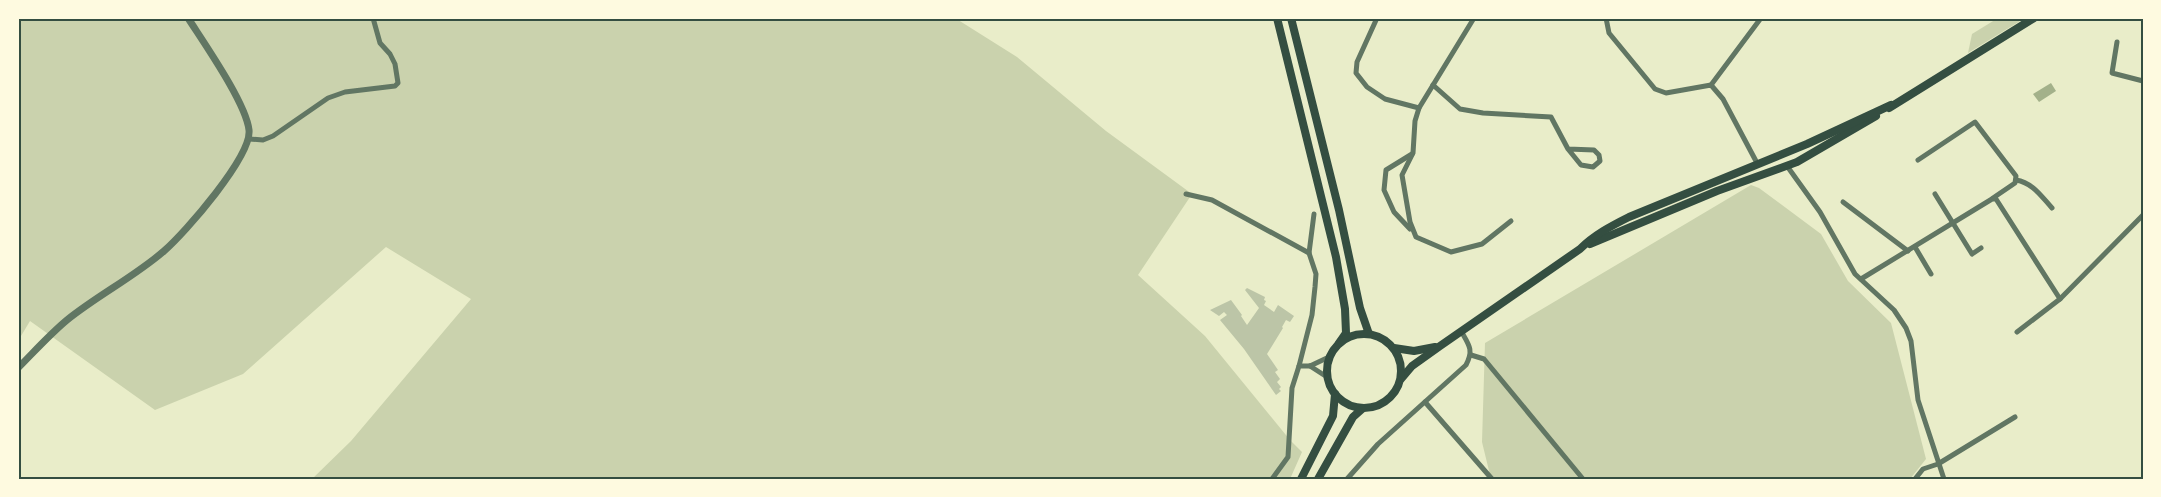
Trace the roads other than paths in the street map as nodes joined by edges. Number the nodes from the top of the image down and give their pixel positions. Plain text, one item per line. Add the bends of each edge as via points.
1 (188, 18) edge
2 (373, 18) edge
3 (1277, 18) edge
4 (1291, 18) edge
5 (1377, 18) edge
6 (1474, 18) edge
7 (1606, 18) edge
8 (1761, 18) edge
9 (2034, 18) edge
10 (2117, 42) dead end
11 (2143, 81) edge
12 (1433, 85) junction
13 (1711, 85) junction
14 (1891, 105) junction
15 (1419, 108) junction
16 (249, 140) junction
17 (1568, 149) junction
18 (1793, 149) junction
19 (1413, 153) junction
20 (1918, 160) dead end
21 (1797, 162) junction
22 (1756, 164) junction
23 (1787, 166) junction
24 (1761, 175) junction
25 (2016, 180) junction
26 (1186, 194) dead end
27 (1935, 194) dead end
28 (1992, 199) junction
29 (1843, 202) dead end
30 (2052, 208) dead end
31 (1314, 214) dead end
32 (2143, 215) edge
33 (1512, 222) dead end
34 (1952, 223) junction
35 (1414, 233) junction
36 (1915, 247) junction
37 (1981, 248) dead end
38 (1580, 249) junction
39 (1908, 251) junction
40 (1309, 253) junction
41 (1931, 274) dead end
42 (1861, 279) junction
43 (2060, 298) junction
44 (1461, 331) junction
45 (2017, 332) dead end
46 (1369, 334) junction
47 (1339, 343) junction
48 (1440, 346) junction
49 (1394, 348) junction
50 (1471, 355) junction
51 (1329, 357) junction
52 (1299, 366) junction
53 (1310, 366) junction
54 (18, 369) edge
55 (1327, 377) junction
56 (1401, 379) junction
57 (1335, 394) junction
58 (1425, 402) junction
59 (1362, 409) junction
60 (2015, 417) dead end
61 (1938, 464) junction
62 (1272, 479) edge
63 (1301, 479) edge
64 (1318, 479) edge
65 (1347, 479) edge
66 (1492, 479) edge
67 (1583, 479) edge
68 (1915, 479) edge
69 (1944, 479) edge

1 - 16 street via 239,101 248,123
2 - 16 street via 380,43 394,64 398,83 395,86 328,98 273,136
3 - 47 main road via 1336,257 1346,333
4 - 46 main road
5 - 15 street via 1357,62 1356,74 1366,87 1385,99
6 - 12 street
7 - 13 street via 1609,33 1654,89 1666,93
8 - 13 street
9 - 14 main road
10 - 11 street via 2112,73
12 - 15 street
12 - 17 street via 1460,109 1551,117
13 - 22 street via 1723,99
14 - 18 main road
14 - 21 main road
15 - 19 street
16 - 54 street via 236,166 178,237 67,320
17 - 17 street via 1594,150 1600,161 1593,167 1581,165
18 - 21 main road via 1799,156
18 - 22 main road
19 - 35 street via 1402,175
19 - 35 street via 1386,170 1384,190 1394,212
20 - 25 street via 1975,122
21 - 23 main road
22 - 24 main road via 1755,171
22 - 38 main road via 1629,217
23 - 24 main road
23 - 42 street
24 - 38 main road
25 - 28 street
25 - 30 street via 2025,181
26 - 40 street via 1212,200
27 - 34 street
28 - 34 street
28 - 43 street via 2001,203
29 - 39 street
31 - 40 street
32 - 43 street
33 - 35 street via 1482,244 1451,252
34 - 36 street
34 - 37 street via 1972,254
36 - 39 street
36 - 41 street
38 - 44 main road
39 - 42 street
40 - 52 street via 1316,274 1315,287
42 - 61 street via 1894,310 1911,341 1918,400
43 - 45 street
44 - 48 main road
44 - 50 street
46 - 47 main road via 1353,335
46 - 49 main road via 1383,338
47 - 51 main road
48 - 49 main road via 1414,351
48 - 56 main road
49 - 56 main road via 1401,363
50 - 58 street via 1466,365
50 - 67 street via 1484,359
51 - 53 street
51 - 55 main road
52 - 53 street
52 - 62 street via 1292,388 1288,457
53 - 55 street
55 - 57 main road
56 - 59 main road via 1387,401
57 - 59 main road
57 - 63 main road via 1333,417
58 - 65 street via 1378,444
58 - 66 street
59 - 64 main road via 1353,417
60 - 61 street
61 - 68 street via 1923,469
61 - 69 street

